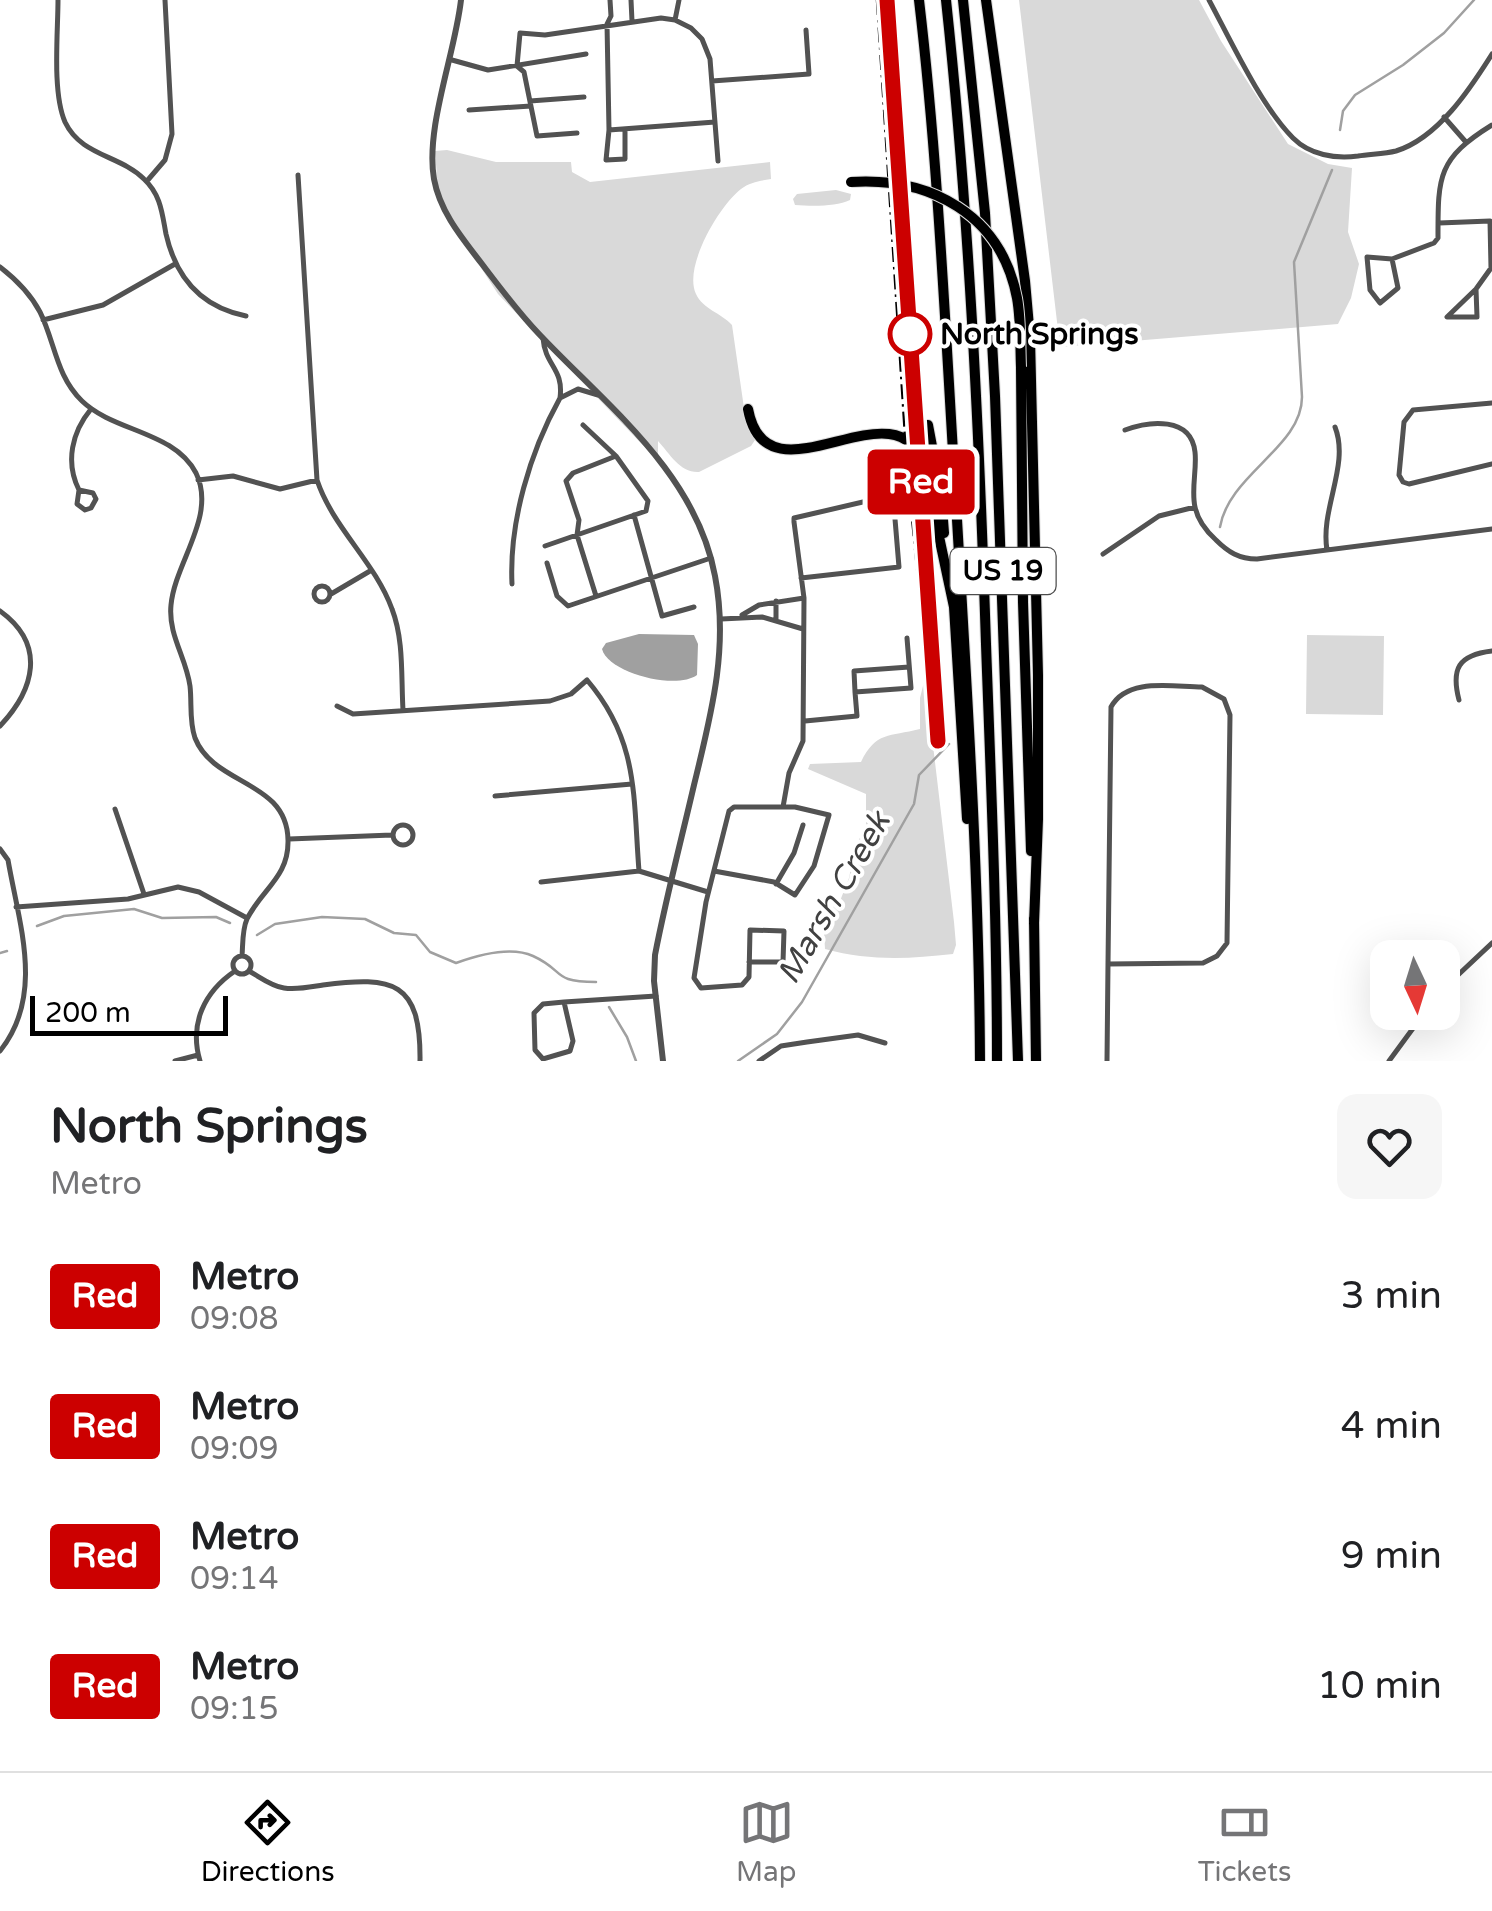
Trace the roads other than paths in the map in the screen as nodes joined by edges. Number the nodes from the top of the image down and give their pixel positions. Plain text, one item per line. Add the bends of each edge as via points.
1 (58, 0) edge
2 (165, 0) edge
3 (461, 0) edge
4 (610, 0) edge
5 (631, 0) edge
6 (679, 0) edge
7 (919, 0) edge
8 (946, 0) edge
9 (963, 0) edge
10 (986, 0) edge
11 (1209, 0) edge
12 (675, 20) junction
13 (632, 22) junction
14 (606, 24) junction
15 (806, 30) dead end
16 (586, 54) dead end
17 (1492, 54) edge
18 (452, 60) junction
19 (517, 66) junction
20 (712, 81) junction
21 (584, 96) dead end
22 (530, 104) junction
23 (469, 110) dead end
24 (1444, 118) junction
25 (715, 122) junction
26 (1492, 125) edge
27 (625, 128) junction
28 (609, 130) junction
29 (577, 132) dead end
30 (1465, 142) junction
31 (718, 160) dead end
32 (298, 176) dead end
33 (146, 181) junction
34 (851, 182) dead end
35 (1438, 223) junction
36 (1392, 259) junction
37 (175, 264) junction
38 (0, 267) edge
39 (1476, 289) junction
40 (246, 316) dead end
41 (43, 320) junction
42 (543, 338) junction
43 (599, 395) junction
44 (560, 398) junction
45 (1408, 401) dead end
46 (1492, 403) edge
47 (748, 408) dead end
48 (92, 409) junction
49 (1413, 410) junction
50 (583, 425) dead end
51 (928, 425) dead end
52 (1334, 427) dead end
53 (1124, 430) dead end
54 (616, 456) junction
55 (1492, 464) edge
56 (198, 480) junction
57 (317, 480) junction
58 (79, 490) junction
59 (1195, 507) junction
60 (634, 515) junction
61 (1492, 529) edge
62 (576, 535) junction
63 (545, 546) dead end
64 (1327, 550) junction
65 (1103, 554) dead end
66 (711, 558) junction
67 (547, 563) dead end
68 (370, 570) junction
69 (650, 578) junction
70 (801, 578) junction
71 (949, 579) junction
72 (512, 584) dead end
73 (331, 594) dead end
74 (596, 596) junction
75 (804, 598) junction
76 (776, 601) junction
77 (759, 604) junction
78 (694, 607) dead end
79 (0, 611) edge
80 (742, 616) junction
81 (762, 617) junction
82 (721, 618) junction
83 (776, 620) junction
84 (803, 628) junction
85 (907, 638) dead end
86 (1492, 651) edge
87 (909, 666) junction
88 (855, 692) junction
89 (1459, 700) dead end
90 (337, 706) dead end
91 (403, 710) junction
92 (805, 721) junction
93 (0, 726) edge
94 (632, 784) junction
95 (495, 796) dead end
96 (783, 807) junction
97 (115, 809) dead end
98 (803, 825) dead end
99 (392, 835) junction
100 (288, 839) junction
101 (0, 848) edge
102 (8, 860) junction
103 (0, 865) edge
104 (639, 871) junction
105 (714, 871) junction
106 (976, 876) junction
107 (542, 882) dead end
108 (670, 883) junction
109 (776, 884) junction
110 (708, 892) junction
111 (144, 894) junction
112 (16, 908) junction
113 (247, 918) junction
114 (1034, 924) junction
115 (1492, 942) edge
116 (242, 956) junction
117 (749, 962) junction
118 (1108, 964) junction
119 (235, 971) junction
120 (249, 971) junction
121 (1460, 973) edge
122 (656, 996) junction
123 (564, 1002) junction
124 (1411, 1030) edge
125 (885, 1043) dead end
126 (0, 1051) edge
127 (199, 1058) edge
128 (176, 1061) edge
129 (420, 1061) edge
130 (663, 1061) edge
131 (759, 1061) edge
132 (980, 1061) edge
133 (997, 1061) edge
134 (1018, 1061) edge
135 (1036, 1061) edge
136 (1108, 1061) edge
137 (1389, 1061) edge

1 - 33 street via 65,122 83,145
2 - 33 street via 172,134 165,160
3 - 18 street
4 - 14 street
5 - 13 street
6 - 12 street
7 - 106 highway via 951,401
8 - 133 highway, US 19 via 974,350
9 - 134 highway, US 19 via 996,396
10 - 114 highway via 1030,338 1038,693
11 - 24 street via 1249,74 1306,148 1348,157 1397,150
12 - 13 street
12 - 20 street via 702,39
13 - 14 street
14 - 19 street via 520,34
14 - 28 street
15 - 20 street via 809,74
16 - 19 street
17 - 24 street
18 - 19 street via 488,70
18 - 42 street via 433,141 437,192 456,229
19 - 22 street
20 - 25 street
21 - 22 street
22 - 23 street
22 - 29 street via 537,136
24 - 30 street
25 - 27 street
25 - 31 street
26 - 30 street
27 - 28 street
27 - 28 street via 626,159 606,160
30 - 35 street via 1440,185
32 - 57 street
33 - 37 street via 162,205
34 - 114 highway, bridge via 896,182 938,194 971,216 1009,269 1019,309
35 - 36 street via 1434,242
35 - 39 street via 1490,221 1491,268
36 - 36 street via 1398,288 1380,303 1370,290 1368,257
37 - 40 street via 204,299
37 - 41 street via 103,305
38 - 41 street
39 - 39 street via 1478,317 1448,317 1462,303
41 - 48 street via 68,384
42 - 43 street
42 - 44 street via 544,356 560,378
43 - 44 street via 578,389
43 - 66 street via 680,489
44 - 72 street via 512,536
45 - 49 street
46 - 49 street
47 - 71 highway via 758,434 780,448 886,432 911,442 924,466
48 - 56 street via 174,449
48 - 58 street via 72,445
49 - 55 street via 1404,422 1403,482
50 - 54 street
51 - 71 highway
52 - 64 street via 1340,450 1325,521
53 - 59 street via 1165,424 1187,434 1195,451
54 - 60 street via 648,501 646,511
54 - 62 street via 566,480 579,520
56 - 57 street via 232,476 280,489
56 - 100 street via 200,513 170,609 189,682 193,730 212,762 273,800
57 - 68 street
58 - 58 street via 93,493 92,508 77,504
59 - 64 street via 1208,533 1240,557
59 - 65 street via 1159,516
60 - 62 street
60 - 69 street
61 - 64 street
62 - 63 street
62 - 74 street
66 - 69 street
66 - 82 street
67 - 74 street via 564,604
68 - 73 street
68 - 91 street via 396,622
69 - 74 street
69 - 78 street via 662,616
70 - 70 street via 794,518 890,494 900,568
70 - 75 street
71 - 106 highway
75 - 76 street
75 - 84 street
76 - 77 street
76 - 83 street
77 - 80 street
77 - 81 street
79 - 93 street via 24,639 30,671 28,690
80 - 81 street
80 - 82 street
81 - 83 street
82 - 108 street via 715,701
83 - 84 street
84 - 92 street
85 - 87 street
86 - 89 street via 1458,667
87 - 88 street via 854,671
87 - 88 street via 911,688
88 - 92 street via 857,716
90 - 91 street via 353,714
91 - 94 street via 550,701 587,680 619,725
92 - 96 street
94 - 95 street
94 - 104 street
96 - 105 street via 731,809
96 - 109 street via 829,815 814,866 795,895
97 - 111 street
98 - 109 street
99 - 99 street via 401,845 413,835 402,824
99 - 100 street
100 - 113 street via 281,875
101 - 102 street
102 - 103 street
102 - 112 street
104 - 107 street
104 - 108 street
105 - 109 street
105 - 110 street
106 - 132 highway
108 - 110 street
108 - 122 street via 655,955
110 - 117 street via 697,984 742,985
111 - 112 street
111 - 113 street via 187,888
112 - 126 street via 28,986
113 - 116 street
114 - 135 highway
115 - 121 street
116 - 119 street via 234,960
116 - 120 street
117 - 117 street via 750,930 784,930 783,962
118 - 118 street via 1203,963 1226,944 1230,715 1210,689 1134,688 1111,706
118 - 136 street
119 - 120 street
119 - 127 street via 210,992 202,1009
120 - 129 street via 286,988 364,980 391,985 415,1010
122 - 123 street
122 - 130 street
123 - 123 street via 542,1004 534,1013 535,1050 543,1059 570,1051
124 - 137 street
125 - 131 street via 858,1035 807,1042 781,1046
127 - 128 street

